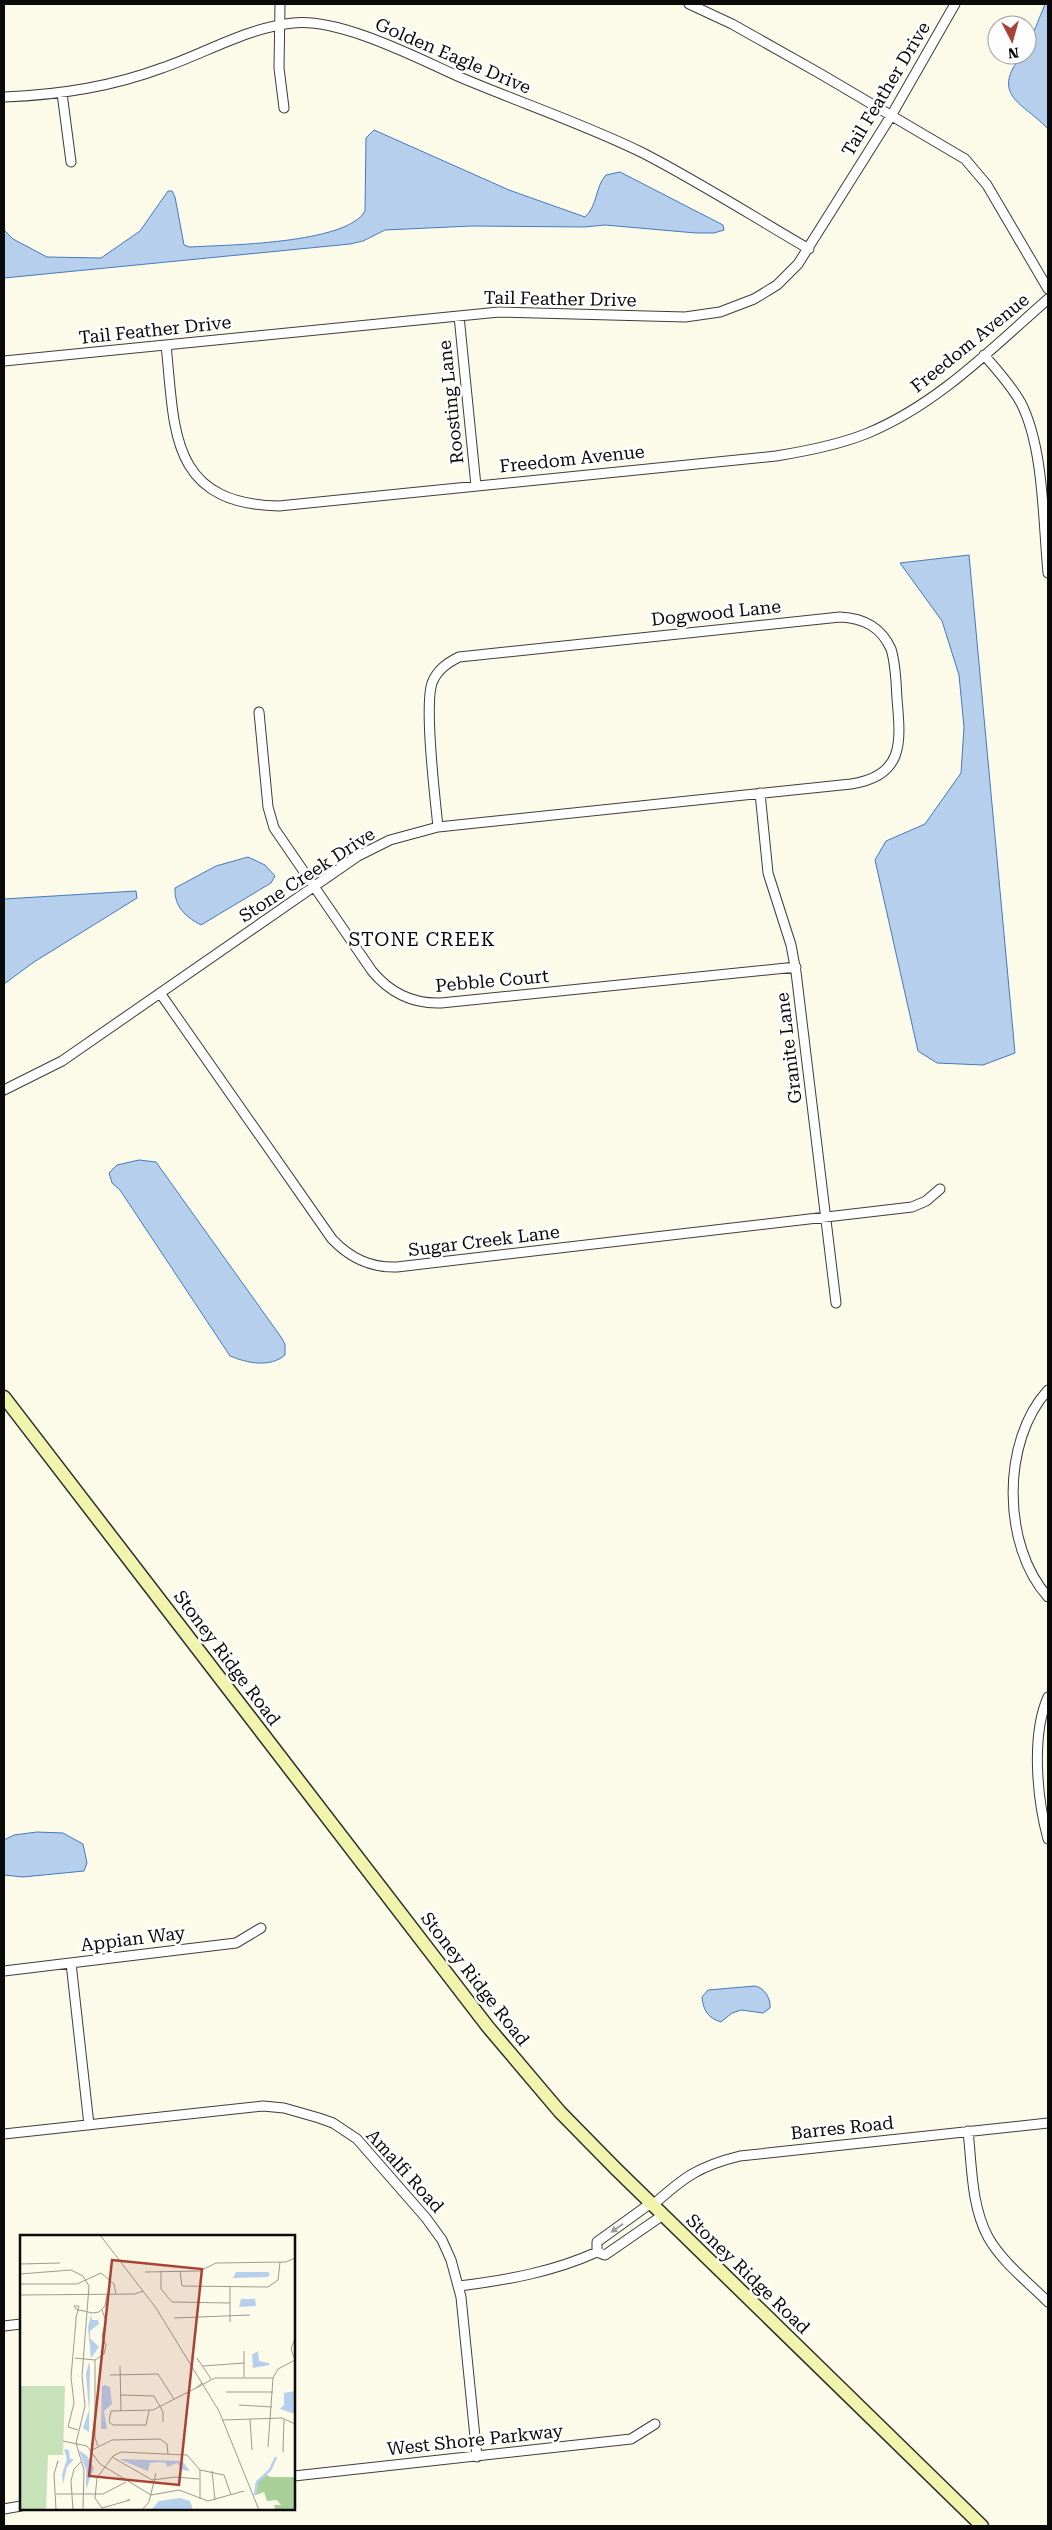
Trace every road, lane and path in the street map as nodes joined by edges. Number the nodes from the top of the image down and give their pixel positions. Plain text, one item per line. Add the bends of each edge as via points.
1 (280, 4) edge
2 (689, 4) edge
3 (955, 4) edge
4 (279, 25) junction
5 (62, 93) junction
6 (4, 97) edge
7 (284, 108) dead end
8 (891, 116) junction
9 (71, 162) dead end
10 (809, 249) junction
11 (1048, 289) edge
12 (1048, 299) edge
13 (459, 316) junction
14 (166, 345) junction
15 (984, 355) junction
16 (4, 361) edge
17 (476, 486) junction
18 (1048, 572) edge
19 (259, 712) dead end
20 (760, 793) junction
21 (438, 826) junction
22 (315, 886) junction
23 (796, 967) junction
24 (160, 993) junction
25 (4, 1090) edge
26 (940, 1189) dead end
27 (825, 1217) junction
28 (836, 1303) dead end
29 (1048, 1390) edge
30 (4, 1396) edge
31 (1048, 1597) edge
32 (1048, 1697) edge
33 (1048, 1839) edge
34 (261, 1928) dead end
35 (71, 1963) junction
36 (4, 1970) edge
37 (1048, 2124) edge
38 (89, 2125) junction
39 (968, 2131) junction
40 (4, 2134) edge
41 (652, 2204) junction
42 (663, 2215) junction
43 (597, 2252) junction
44 (460, 2286) junction
45 (1048, 2302) edge
46 (20, 2324) edge
47 (4, 2326) edge
48 (655, 2424) dead end
49 (477, 2457) junction
50 (295, 2476) edge
51 (20, 2506) edge
52 (4, 2509) edge
53 (982, 2526) edge

1 - 4 street
2 - 8 street via 732,24
3 - 8 street, Tail Feather Drive
4 - 5 street, Golden Eagle Drive via 244,34 135,77
4 - 7 street via 279,68
4 - 10 street, Golden Eagle Drive via 304,22 332,25 581,126 643,153
5 - 6 street, Golden Eagle Drive
5 - 9 street
8 - 10 street, Tail Feather Drive
8 - 11 street via 948,149 974,169 987,185
10 - 13 street, Tail Feather Drive via 768,292 735,308 710,315 517,311
12 - 15 street, Freedom Avenue
13 - 14 street, Tail Feather Drive
13 - 17 street, Roosting Lane
14 - 16 street, Tail Feather Drive
14 - 17 street, Freedom Avenue via 174,430 180,452 196,475 223,494 252,504 279,506
15 - 17 street, Freedom Avenue via 941,392 909,412 867,434 831,445 776,456
15 - 18 street via 1015,394 1032,431
19 - 22 street, Pebble Court via 272,822
20 - 21 street, Stone Creek Drive
20 - 21 street, Dogwood Lane via 863,782 880,775 893,761 900,735 894,660 887,640 875,627 840,616 459,657 438,673 429,697
20 - 23 street, Granite Lane via 768,873
21 - 22 street, Stone Creek Drive via 376,846
22 - 23 street, Pebble Court via 380,980 401,996 421,1002 451,1002
22 - 24 street, Stone Creek Drive
23 - 27 street, Granite Lane
24 - 25 street, Stone Creek Drive via 62,1062
24 - 27 street, Sugar Creek Lane via 326,1232 347,1253 370,1264 397,1267
26 - 27 street, Sugar Creek Lane via 926,1201 912,1207
27 - 28 street, Granite Lane
29 - 31 street via 1026,1426 1017,1453 1013,1486 1016,1527 1024,1556
30 - 41 street, Stoney Ridge Road via 488,2027 560,2112
32 - 33 street via 1040,1724 1038,1750 1043,1817
34 - 35 street, Appian Way via 236,1943
35 - 36 street, Appian Way
35 - 38 street
37 - 39 street, Barres Road
38 - 40 street, Amalfi Road
38 - 44 street, Amalfi Road via 263,2106 296,2110 333,2123 366,2148 426,2218 446,2249
39 - 41 street, Barres Road via 740,2156 700,2168
39 - 45 street via 976,2203 989,2237
41 - 42 street, Stoney Ridge Road
41 -> 43 street, Barres Road via 597,2242
42 - 43 street via 605,2255
42 - 53 street, Stoney Ridge Road
43 - 44 street via 534,2274
44 - 49 street, Amalfi Road
46 - 47 street
48 - 49 street, West Shore Parkway via 631,2439
49 - 50 street, West Shore Parkway
51 - 52 street

